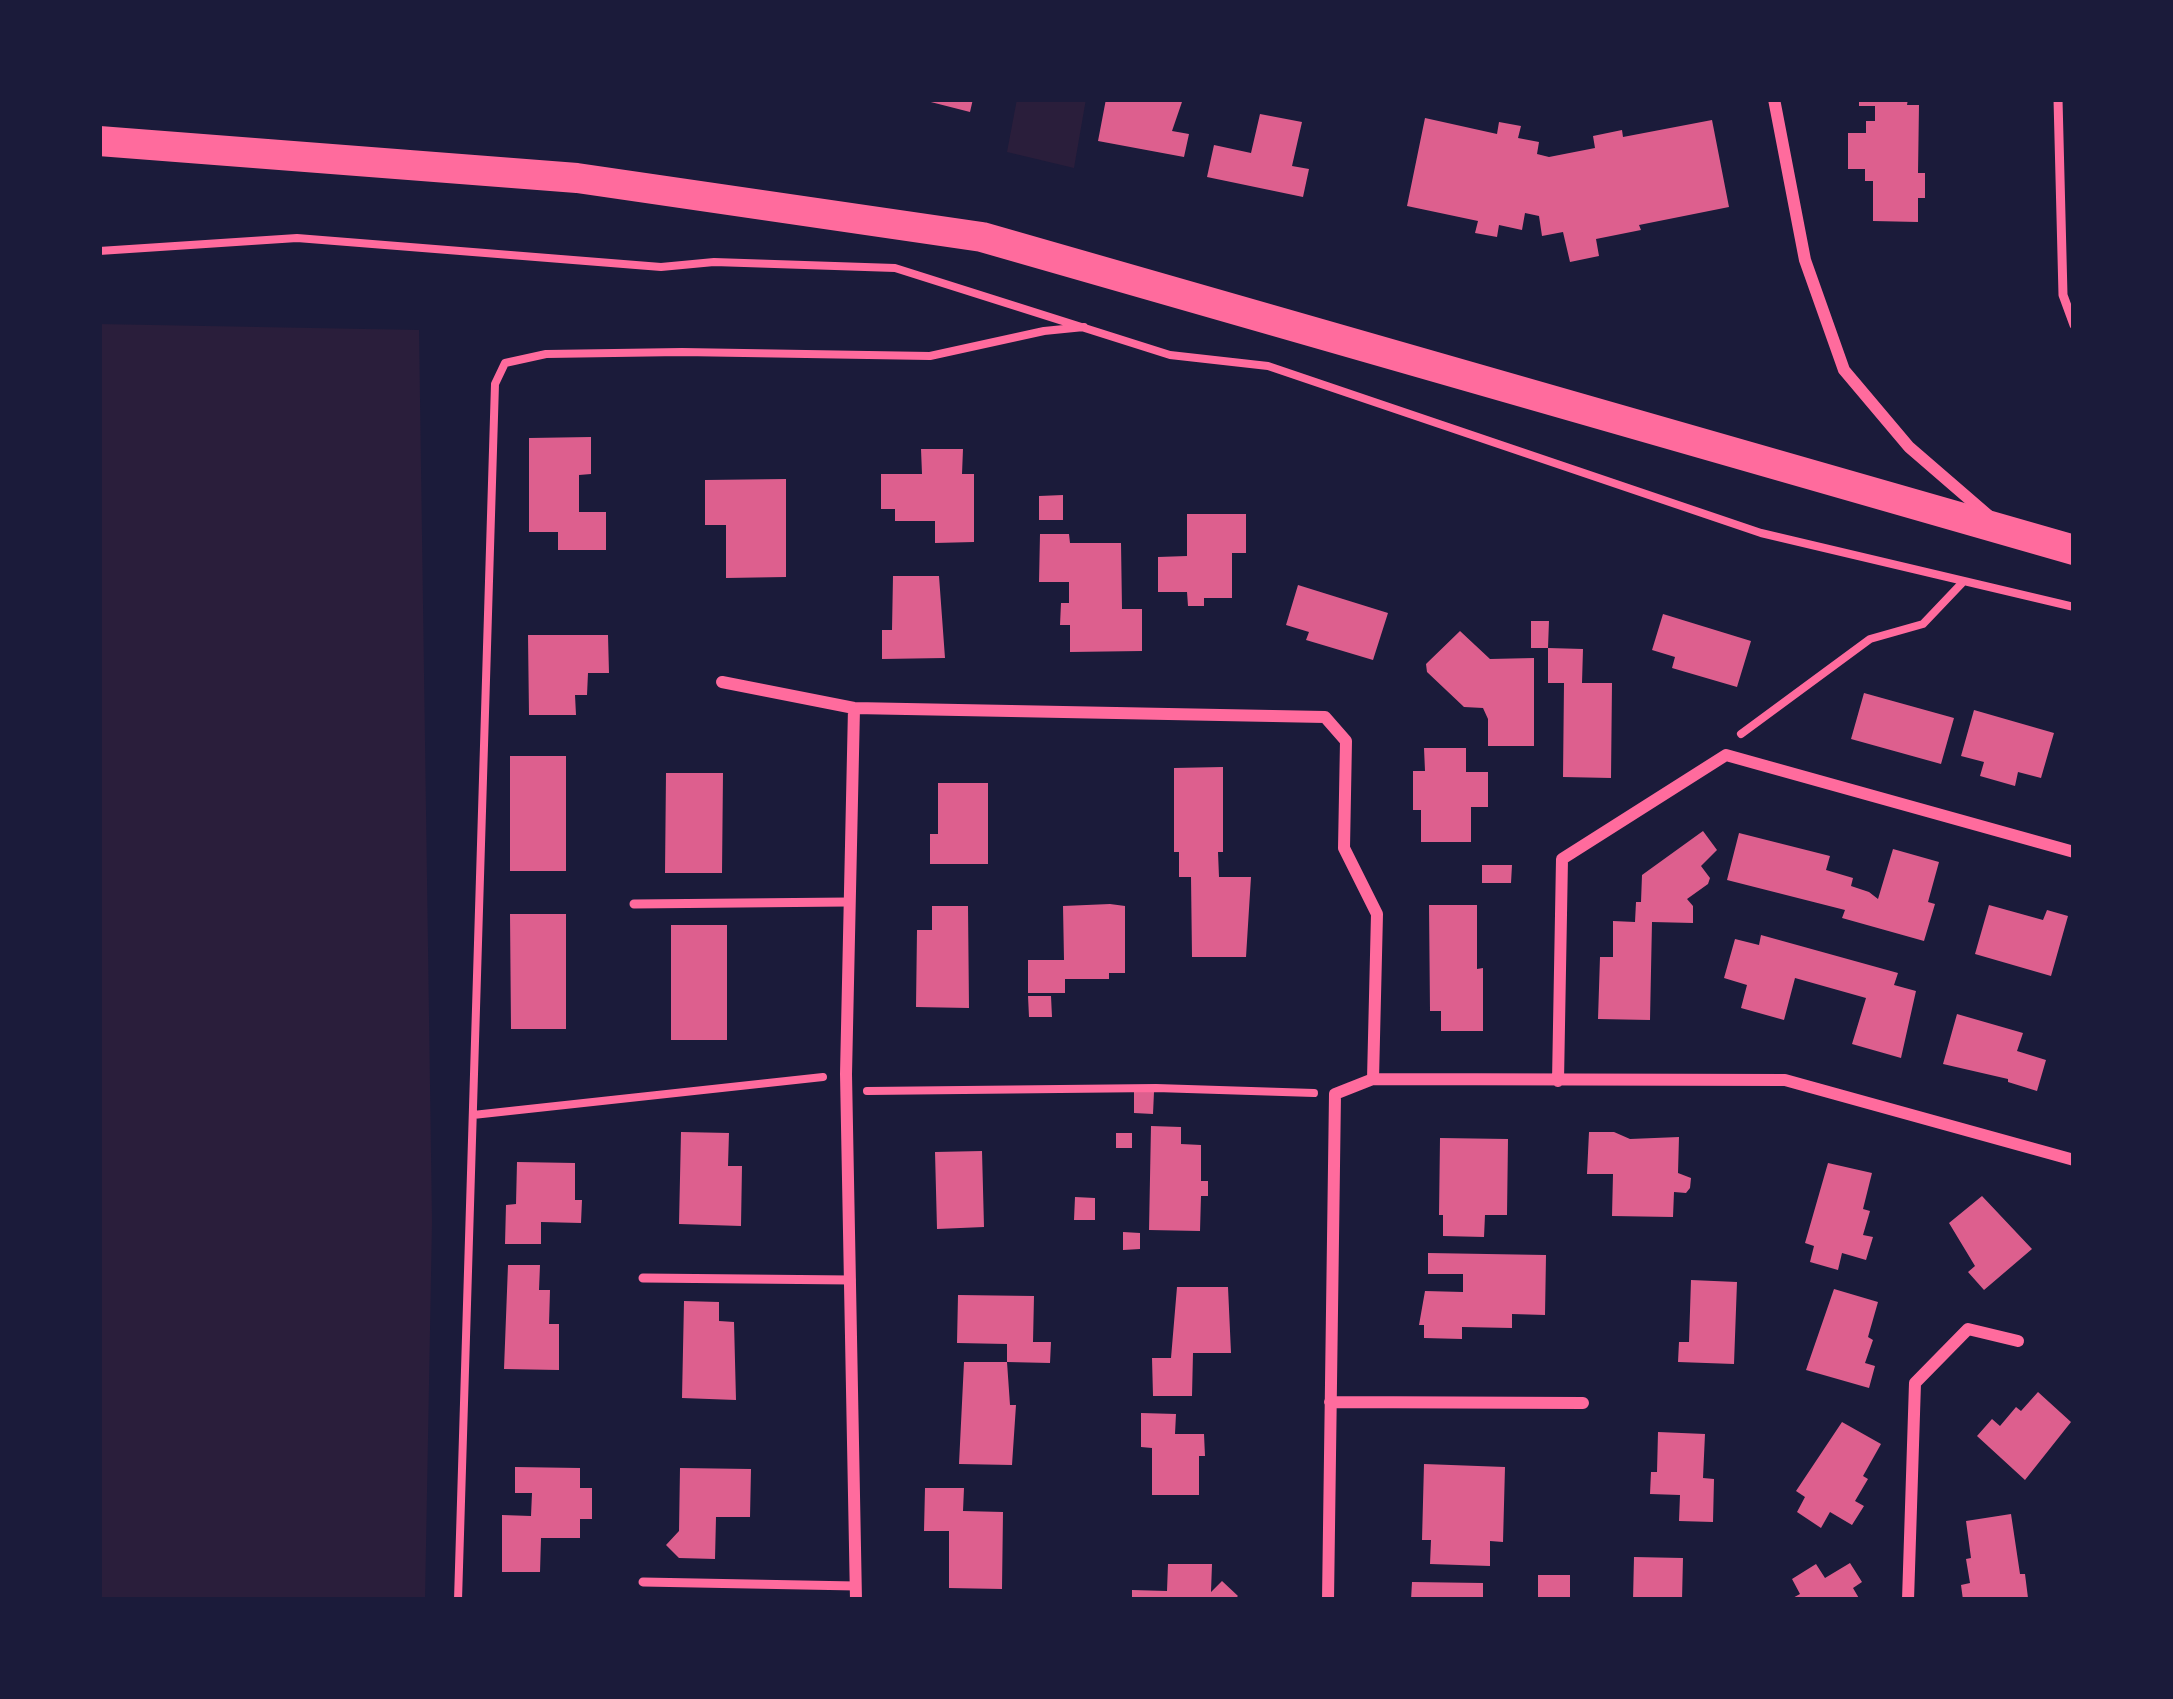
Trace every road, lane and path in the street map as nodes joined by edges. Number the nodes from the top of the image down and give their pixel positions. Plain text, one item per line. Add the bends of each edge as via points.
1 (1774, 99) edge
2 (2058, 99) edge
3 (99, 141) edge
4 (99, 251) edge
5 (2074, 326) edge
6 (1089, 327) junction
7 (2005, 529) junction
8 (2074, 550) edge
9 (1964, 581) junction
10 (2074, 607) edge
11 (722, 682) dead end
12 (854, 708) junction
13 (1726, 755) junction
14 (2074, 852) edge
15 (848, 902) junction
16 (634, 904) dead end
17 (846, 1074) junction
18 (1373, 1079) junction
19 (1558, 1081) junction
20 (848, 1091) junction
21 (1335, 1094) junction
22 (472, 1115) junction
23 (2074, 1160) edge
24 (643, 1278) dead end
25 (851, 1280) junction
26 (2018, 1341) dead end
27 (1330, 1402) junction
28 (1583, 1403) dead end
29 (643, 1582) dead end
30 (856, 1593) edge
31 (458, 1600) edge
32 (1328, 1600) edge
33 (1908, 1600) edge

1 - 7 street via 1805,260 1844,370 1909,447
2 - 5 lane via 2063,295
3 - 7 main road via 577,178 982,238
4 - 6 path via 297,238 661,266 895,268
6 - 9 path via 1170,355 1268,366 1761,533
6 - 22 path via 929,356 659,352 546,354 505,363 495,384 489,460
7 - 8 main road
9 - 10 path
9 - 13 path via 1923,624 1870,639 1735,739
11 - 12 street
12 - 15 street
12 - 18 street via 1325,717 1346,741 1344,848 1377,914
13 - 14 street
13 - 19 street via 1562,859
15 - 16 lane
15 - 17 street
17 - 20 street
17 - 22 path
18 - 19 street
18 - 21 street
19 - 23 street via 1785,1080
20 - 21 path
20 - 25 street
21 - 27 street
22 - 31 path
24 - 25 lane
25 - 30 street
26 - 33 street via 1968,1329 1915,1383
27 - 28 street
27 - 32 street
29 - 30 lane

